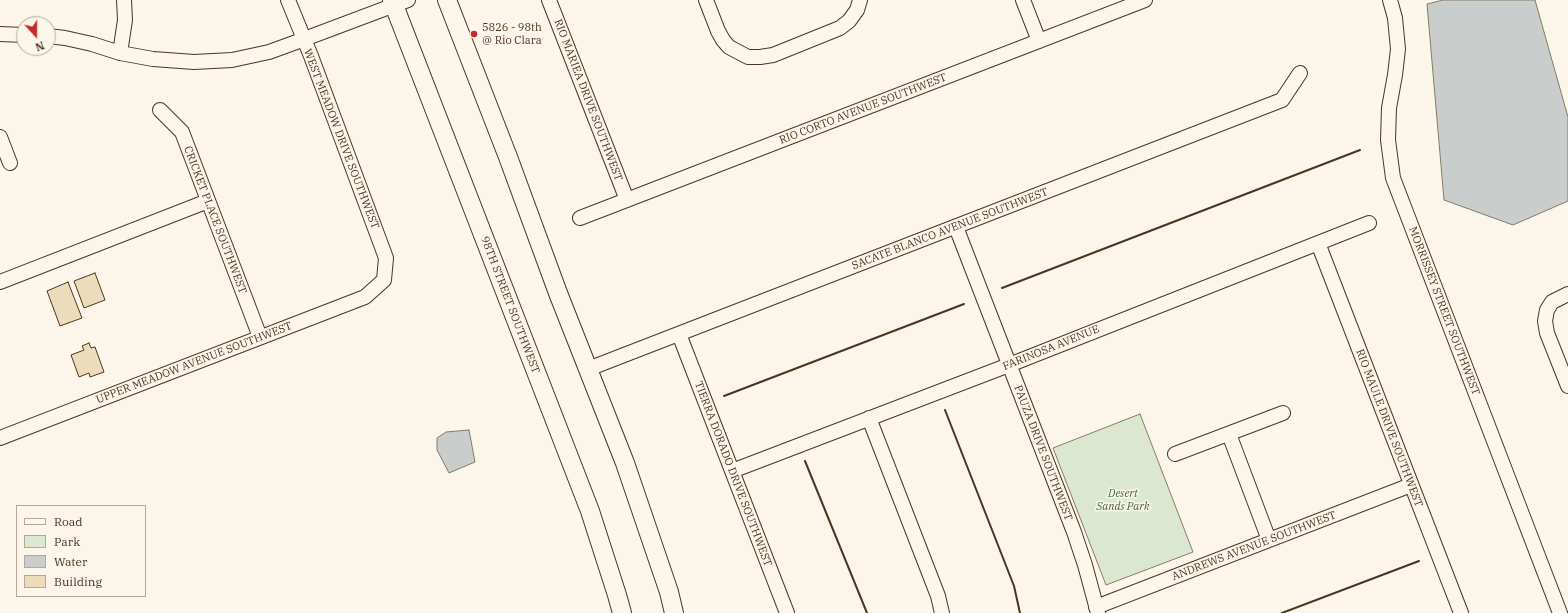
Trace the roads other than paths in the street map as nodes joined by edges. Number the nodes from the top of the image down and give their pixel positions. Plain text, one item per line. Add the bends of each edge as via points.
1 (124, 0) edge
2 (288, 0) edge
3 (447, 0) edge
4 (549, 0) edge
5 (706, 0) edge
6 (860, 0) edge
7 (1023, 0) edge
8 (1146, 0) edge
9 (1390, 0) edge
10 (398, 2) edge
11 (0, 34) edge
12 (16, 35) edge
13 (56, 37) edge
14 (304, 40) junction
15 (1039, 41) junction
16 (120, 53) junction
17 (1300, 73) dead end
18 (160, 110) dead end
19 (0, 137) edge
20 (10, 163) dead end
21 (627, 200) junction
22 (208, 201) junction
23 (580, 218) dead end
24 (1369, 223) dead end
25 (956, 227) junction
26 (1318, 243) junction
27 (384, 280) joint
28 (0, 282) edge
29 (1568, 294) edge
30 (679, 334) junction
31 (260, 337) junction
32 (1009, 365) junction
33 (588, 369) junction
34 (1568, 386) edge
35 (1282, 413) dead end
36 (869, 418) junction
37 (1229, 434) junction
38 (0, 438) edge
39 (1175, 454) dead end
40 (732, 471) junction
41 (1411, 485) junction
42 (1269, 540) junction
43 (1097, 610) edge
44 (622, 613) edge
45 (674, 613) edge
46 (786, 613) edge
47 (942, 613) edge
48 (1461, 613) edge
49 (1560, 613) edge

1 - 16 street via 125,20
2 - 14 street, WEST MEADOW DRIVE SOUTHWEST
3 - 33 main road
4 - 21 street, RIO MARIEA DRIVE SOUTHWEST
5 - 6 street via 723,40 729,47 748,57 760,58 840,28 857,10
7 - 15 street
8 - 15 street, RIO CORTO AVENUE SOUTHWEST
9 - 49 street, MORRISSEY STREET SOUTHWEST via 1395,18 1398,49 1389,108 1388,140 1393,178
10 - 14 street
10 - 44 main road, 98TH STREET SOUTHWEST via 587,504
11 - 12 street
13 - 16 street
14 - 16 street via 269,52 232,60 194,62
14 - 27 street, WEST MEADOW DRIVE SOUTHWEST via 386,258
15 - 21 street, RIO CORTO AVENUE SOUTHWEST
17 - 25 street, SACATE BLANCO AVENUE SOUTHWEST via 1282,100
18 - 22 street, CRICKET PLACE SOUTHWEST via 182,132
19 - 20 street
21 - 23 street, RIO CORTO AVENUE SOUTHWEST
22 - 28 street
22 - 31 street, CRICKET PLACE SOUTHWEST
24 - 26 street, FARINOSA AVENUE
25 - 30 street, SACATE BLANCO AVENUE SOUTHWEST
25 - 32 street, PAUZA DRIVE SOUTHWEST
26 - 32 street, FARINOSA AVENUE
26 - 41 street, RIO MAULE DRIVE SOUTHWEST
27 - 31 street, UPPER MEADOW AVENUE SOUTHWEST via 365,297
29 - 34 street via 1552,302 1545,321 1547,333
30 - 33 street, SACATE BLANCO AVENUE SOUTHWEST
30 - 40 street, TIERRA DORADO DRIVE SOUTHWEST
31 - 38 street, UPPER MEADOW AVENUE SOUTHWEST
32 - 36 street, FARINOSA AVENUE
32 - 43 street, PAUZA DRIVE SOUTHWEST via 1074,532
33 - 45 main road via 625,463
35 - 37 street
36 - 40 street, FARINOSA AVENUE
36 - 47 street via 938,596
37 - 39 street
37 - 42 street
40 - 46 street, TIERRA DORADO DRIVE SOUTHWEST
41 - 42 street, ANDREWS AVENUE SOUTHWEST
41 - 48 street, RIO MAULE DRIVE SOUTHWEST
42 - 43 street, ANDREWS AVENUE SOUTHWEST

